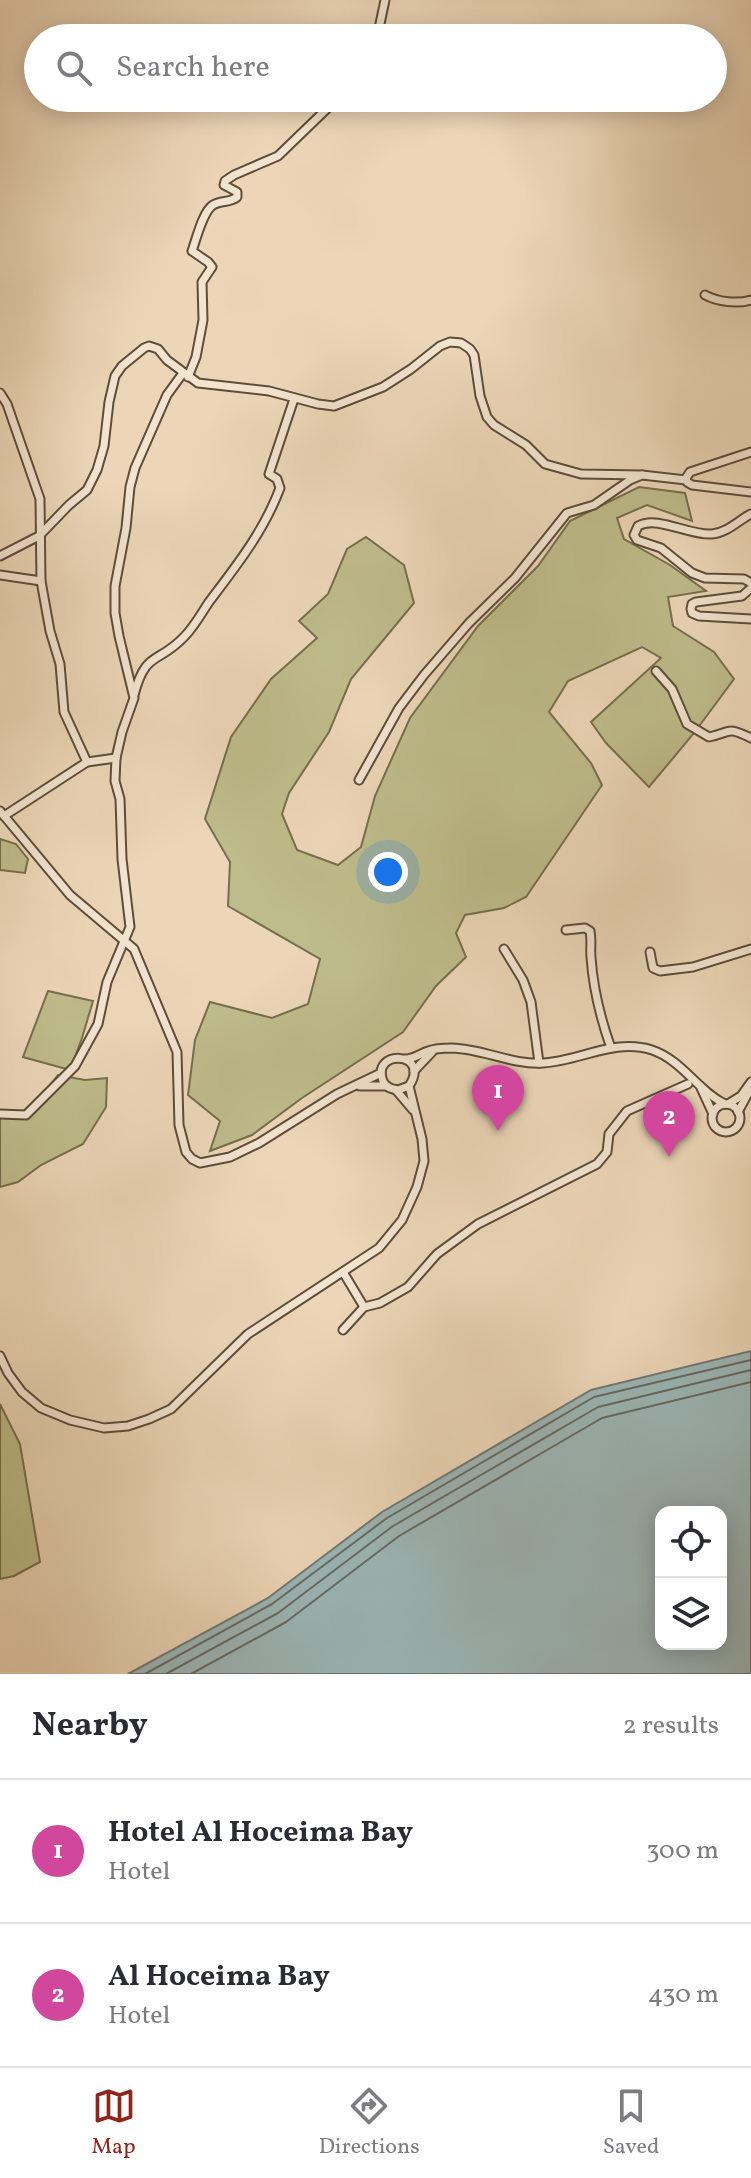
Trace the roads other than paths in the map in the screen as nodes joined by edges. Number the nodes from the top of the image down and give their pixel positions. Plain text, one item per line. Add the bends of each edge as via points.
1 (385, 0) edge
2 (380, 24) edge
3 (324, 112) edge
4 (705, 295) dead end
5 (751, 300) edge
6 (185, 375) junction
7 (0, 393) edge
8 (294, 399) junction
9 (751, 452) edge
10 (642, 475) junction
11 (686, 480) junction
12 (751, 492) edge
13 (751, 514) edge
14 (39, 536) junction
15 (0, 556) edge
16 (0, 575) edge
17 (41, 581) junction
18 (751, 586) edge
19 (751, 619) edge
20 (656, 671) dead end
21 (134, 698) junction
22 (751, 738) edge
23 (116, 758) junction
24 (87, 762) junction
25 (359, 780) dead end
26 (2, 813) edge
27 (566, 930) dead end
28 (125, 940) junction
29 (504, 949) dead end
30 (751, 949) edge
31 (650, 952) dead end
32 (611, 1048) junction
33 (434, 1050) junction
34 (403, 1058) junction
35 (539, 1063) junction
36 (414, 1071) junction
37 (381, 1073) junction
38 (751, 1082) edge
39 (688, 1084) dead end
40 (354, 1086) junction
41 (387, 1086) junction
42 (409, 1086) junction
43 (700, 1086) junction
44 (751, 1088) edge
45 (396, 1090) junction
46 (727, 1104) junction
47 (414, 1112) junction
48 (738, 1112) junction
49 (0, 1114) edge
50 (713, 1114) junction
51 (343, 1272) junction
52 (364, 1307) junction
53 (343, 1330) dead end
54 (0, 1356) edge

1 - 2 street
3 - 6 street via 278,156 228,178 224,185 237,197 207,211 192,251 212,267 202,282 203,320 196,357
4 - 5 street
6 - 8 street via 204,385
6 - 14 street via 152,346 122,366 115,376 104,446 90,485
6 - 21 street via 167,395 130,487 115,613
7 - 14 street via 40,499
8 - 10 street via 334,406 383,387 440,346 461,343 475,359 487,417 545,464 581,474
8 - 21 street via 269,474 280,488 265,524 182,639 146,664
9 - 11 street via 690,472
10 - 11 street
10 - 25 street via 594,505 567,513 407,697
11 - 12 street
13 - 18 street via 717,534 646,522 634,535 692,573 744,579
14 - 15 street
14 - 17 street
16 - 17 street
17 - 24 street via 60,664 64,712
18 - 19 street via 742,596 696,602 691,609 699,616
20 - 22 street via 672,689 687,724 709,737 726,730
21 - 23 street
23 - 24 street
23 - 28 street via 130,927
24 - 26 street
26 - 28 street via 70,895
27 - 32 street via 590,931 595,983
28 - 40 street via 134,949 177,1052 179,1125 186,1152 196,1162 220,1160 259,1143
28 - 49 street via 107,982 98,1024 75,1066 26,1115
29 - 35 street via 531,1002
30 - 31 street via 660,971 653,968
32 - 35 street
32 - 43 street via 639,1047 664,1055
33 - 34 street
33 - 35 street via 465,1049
33 - 36 street
34 - 36 street
34 - 37 street via 389,1060
36 - 42 street
37 - 40 street
37 - 41 street
38 - 46 street
39 - 52 street via 627,1111 609,1134 607,1152 597,1164 478,1224 437,1254 408,1287
40 - 41 street
41 - 45 street
42 - 45 street
42 - 47 street
43 - 46 street
43 - 50 street
44 - 48 street
45 - 47 street
46 - 48 street
46 - 50 street
47 - 51 street via 424,1161 417,1187 402,1220 379,1248
48 - 50 street via 737,1126 727,1132 715,1126
51 - 52 street
51 - 54 street via 248,1334 171,1409 128,1426 104,1428 41,1408 22,1392
52 - 53 street

